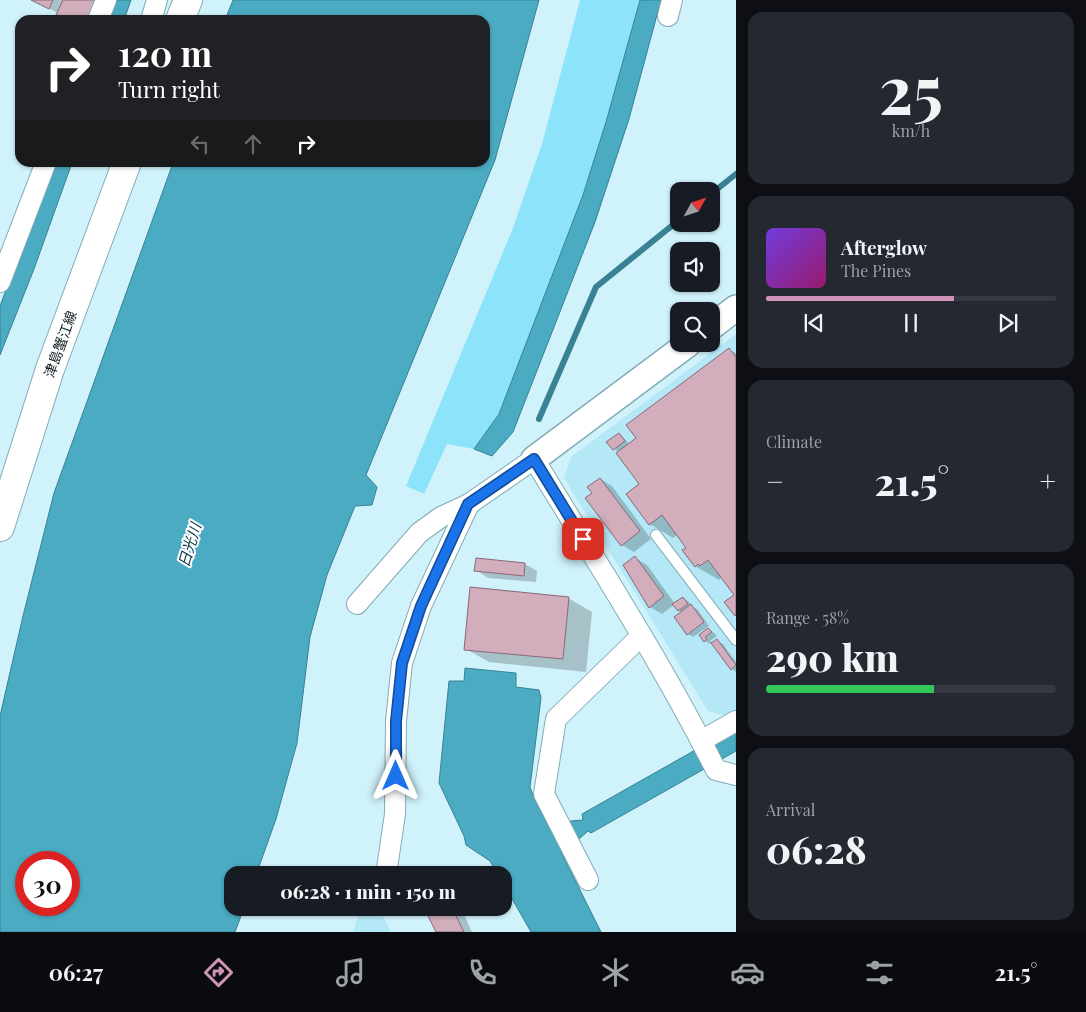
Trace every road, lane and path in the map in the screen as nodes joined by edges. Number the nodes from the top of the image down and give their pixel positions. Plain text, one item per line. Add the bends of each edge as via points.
1 (106, 0) edge
2 (157, 0) edge
3 (188, 0) edge
4 (100, 15) edge
5 (152, 15) edge
6 (182, 15) edge
7 (44, 167) edge
8 (125, 167) edge
9 (1, 276) edge
10 (736, 308) edge
11 (720, 320) edge
12 (677, 352) edge
13 (534, 459) junction
14 (468, 504) junction
15 (0, 527) edge
16 (656, 534) dead end
17 (357, 604) dead end
18 (641, 636) junction
19 (736, 640) edge
20 (736, 721) edge
21 (702, 743) junction
22 (736, 775) edge
23 (387, 866) edge
24 (588, 880) dead end

1 - 4 street
2 - 5 street
3 - 6 main road
7 - 9 street
8 - 15 main road, 津島蟹江線 via 50,369
10 - 11 street
12 - 13 street
13 - 14 street
13 - 18 street
14 - 17 street via 441,517 419,533
14 - 23 street via 421,606 402,663 396,721 395,814
16 - 19 lane
18 - 21 street
18 - 24 street via 556,719 544,794
20 - 21 street
21 - 22 street via 716,770

